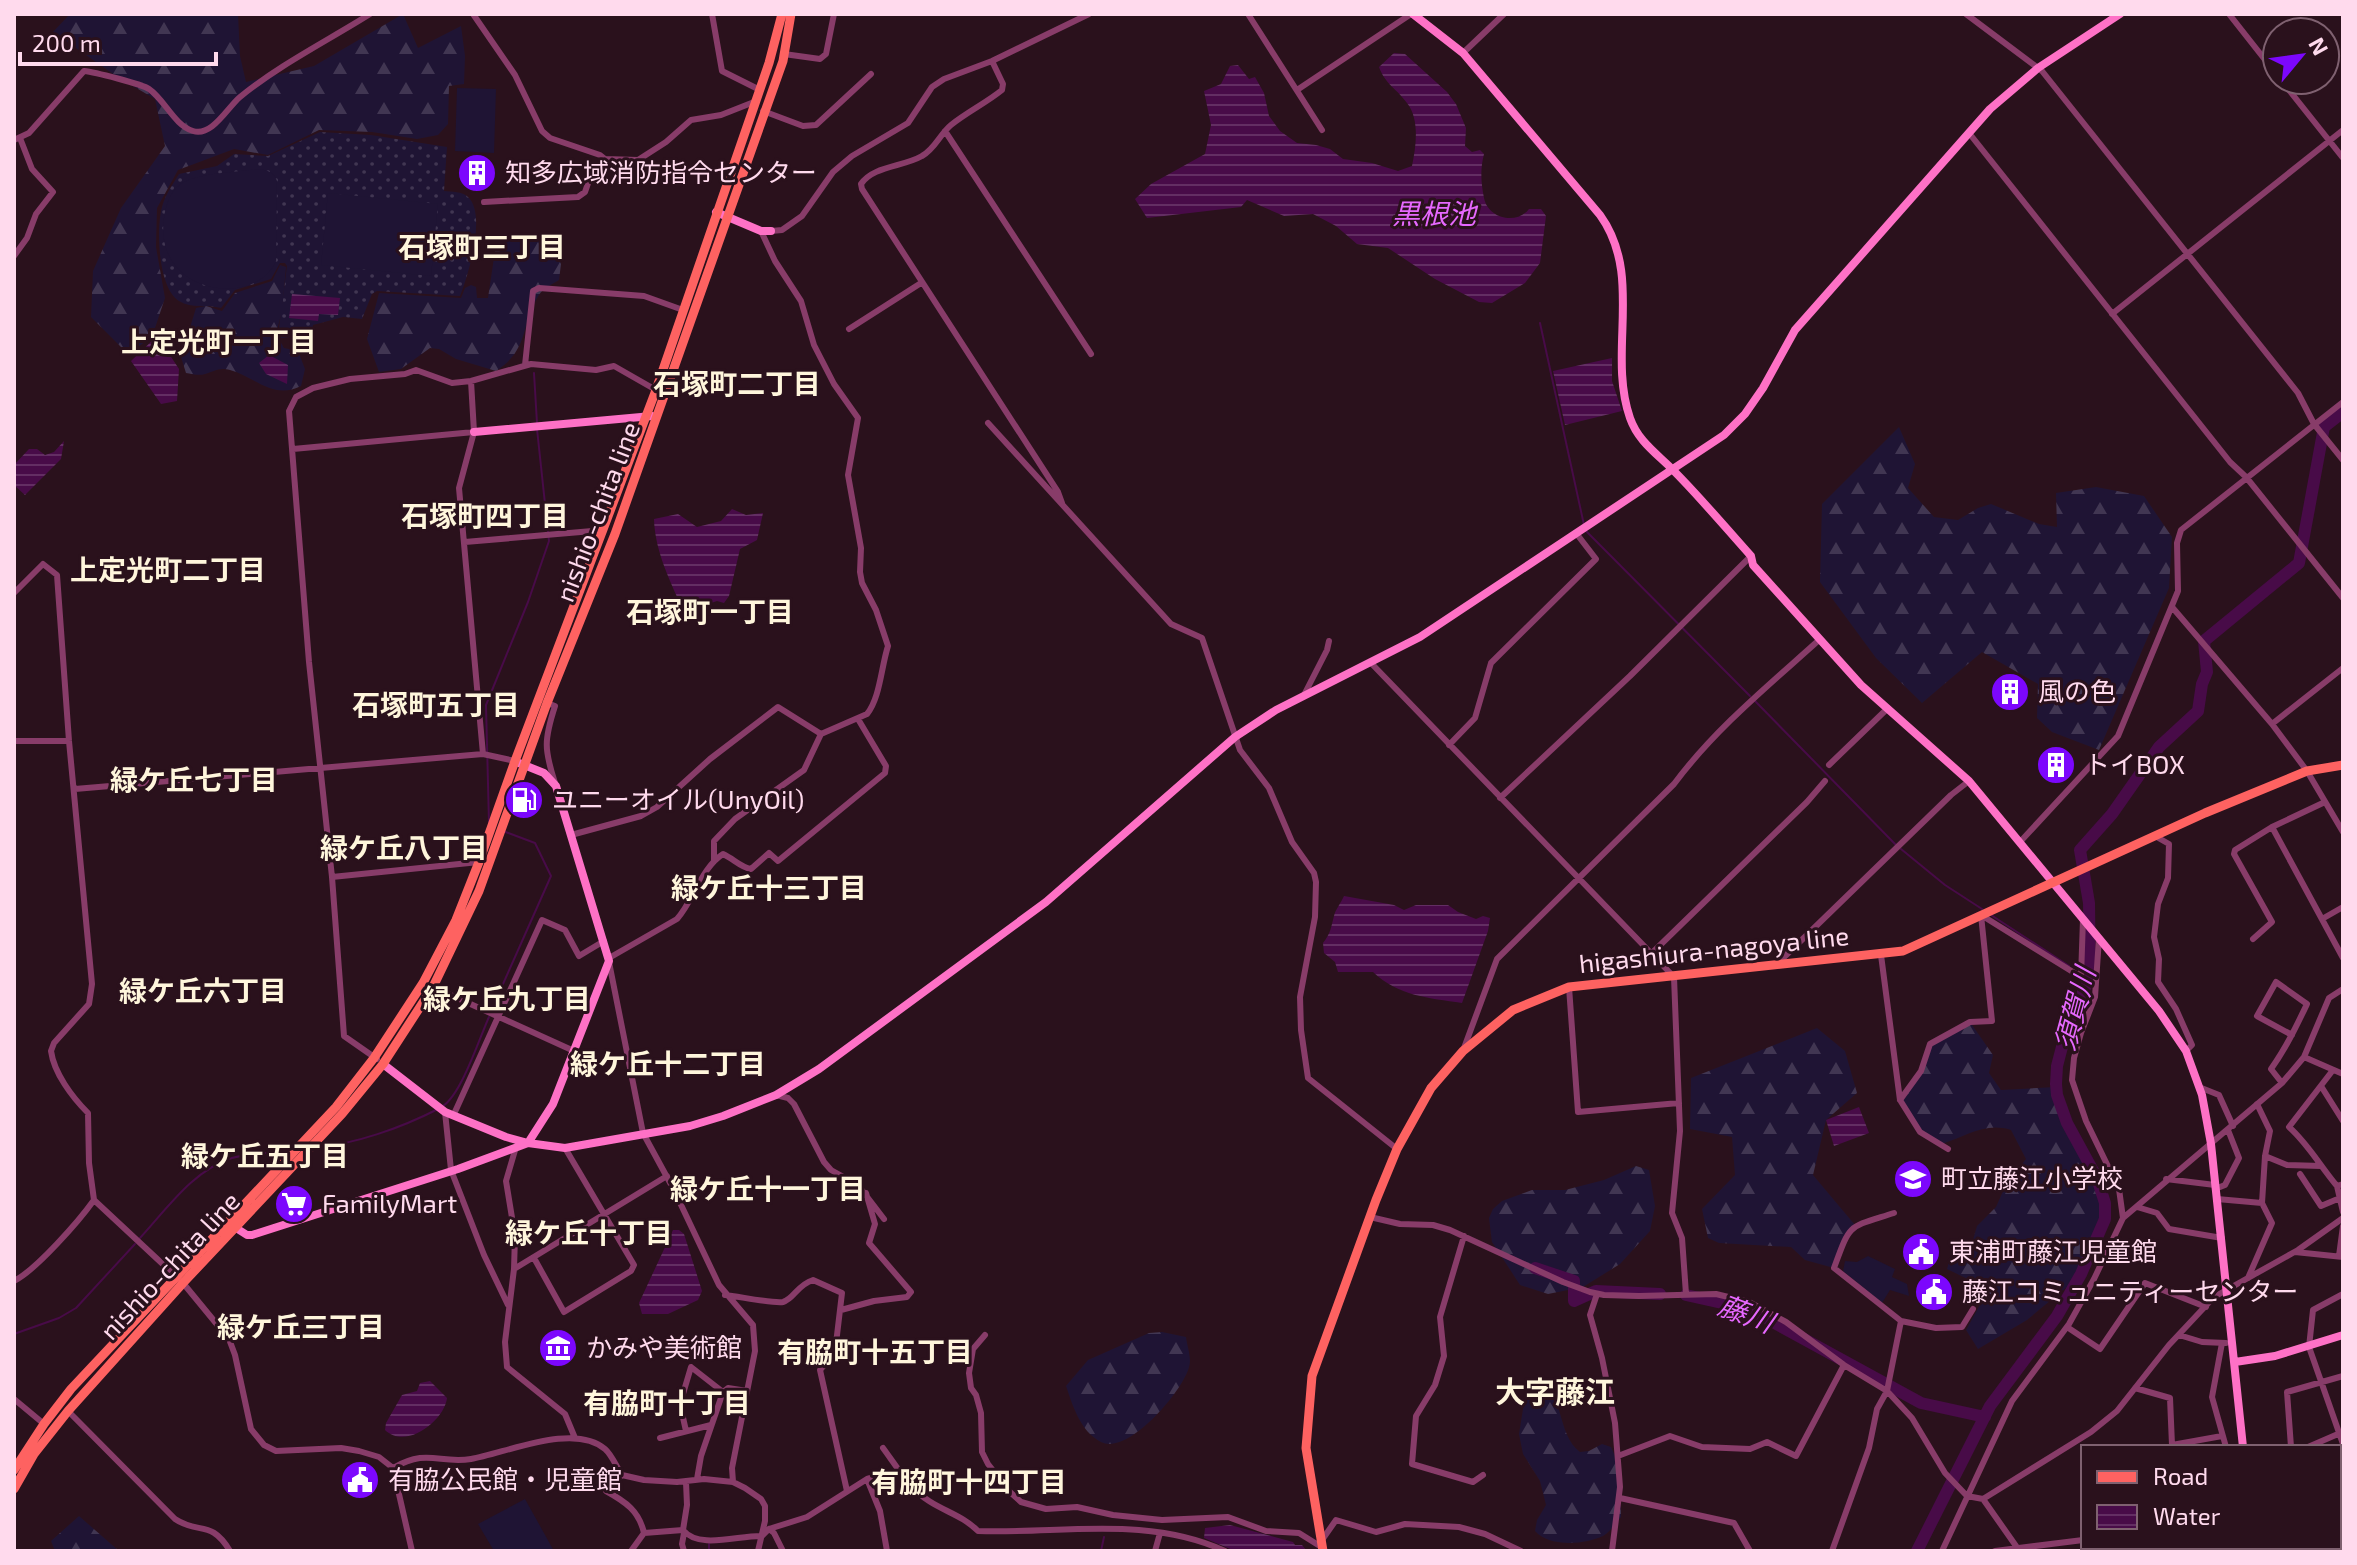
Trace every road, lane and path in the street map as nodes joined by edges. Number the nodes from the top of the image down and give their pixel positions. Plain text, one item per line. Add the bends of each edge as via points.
1 (370, 14) edge
2 (473, 14) edge
3 (712, 14) edge
4 (782, 14) edge
5 (791, 14) edge
6 (834, 14) edge
7 (1089, 14) edge
8 (1248, 14) edge
9 (1412, 14) edge
10 (1504, 14) edge
11 (1966, 14) edge
12 (2120, 14) edge
13 (2229, 14) edge
14 (1463, 53) junction
15 (784, 54) junction
16 (2261, 55) edge
17 (992, 61) junction
18 (2038, 68) junction
19 (871, 74) dead end
20 (758, 89) junction
21 (1297, 90) junction
22 (2294, 96) edge
23 (754, 102) junction
24 (763, 111) junction
25 (1322, 130) dead end
26 (2343, 130) edge
27 (945, 131) junction
28 (1969, 133) junction
29 (17, 139) edge
30 (2330, 141) junction
31 (2343, 158) edge
32 (605, 159) junction
33 (484, 202) dead end
34 (716, 212) junction
35 (728, 216) junction
36 (761, 231) junction
37 (771, 231) joint
38 (2188, 254) junction
39 (14, 256) edge
40 (921, 283) junction
41 (683, 310) junction
42 (2112, 314) junction
43 (849, 329) dead end
44 (1091, 354) dead end
45 (525, 365) junction
46 (471, 381) junction
47 (656, 390) junction
48 (2343, 402) edge
49 (646, 415) junction
50 (657, 417) junction
51 (988, 423) dead end
52 (2314, 424) junction
53 (474, 432) junction
54 (293, 449) junction
55 (2343, 460) edge
56 (1672, 469) junction
57 (2246, 477) junction
58 (1063, 505) junction
59 (1582, 529) junction
60 (604, 530) junction
61 (465, 542) junction
62 (1751, 556) junction
63 (14, 593) edge
64 (2343, 598) edge
65 (2172, 607) junction
66 (1819, 640) junction
67 (1329, 641) dead end
68 (1371, 663) junction
69 (2343, 668) edge
70 (1304, 695) junction
71 (547, 703) junction
72 (1888, 708) junction
73 (858, 719) junction
74 (2272, 724) junction
75 (821, 734) junction
76 (1235, 737) junction
77 (14, 741) edge
78 (69, 741) junction
79 (1449, 745) junction
80 (483, 754) junction
81 (519, 763) junction
82 (1829, 765) dead end
83 (2343, 765) edge
84 (319, 769) junction
85 (2307, 771) junction
86 (1825, 781) dead end
87 (1969, 781) junction
88 (556, 786) junction
89 (74, 787) junction
90 (1500, 798) junction
91 (2325, 802) junction
92 (2272, 827) junction
93 (496, 829) junction
94 (2343, 832) edge
95 (571, 835) junction
96 (2155, 836) junction
97 (2020, 842) junction
98 (714, 860) junction
99 (479, 862) junction
100 (332, 877) junction
101 (1579, 878) junction
102 (2053, 882) junction
103 (2343, 907) edge
104 (1985, 913) junction
105 (2083, 919) junction
106 (2322, 919) junction
107 (2098, 938) junction
108 (2253, 939) dead end
109 (604, 941) junction
110 (1652, 953) junction
111 (1881, 955) junction
112 (2343, 958) edge
113 (609, 960) junction
114 (1776, 966) junction
115 (1674, 977) junction
116 (433, 987) junction
117 (1569, 987) junction
118 (2343, 989) edge
119 (496, 1017) junction
120 (2292, 1035) junction
121 (574, 1051) junction
122 (1463, 1051) junction
123 (2186, 1051) junction
124 (2304, 1057) junction
125 (379, 1061) junction
126 (2333, 1070) junction
127 (2343, 1074) edge
128 (2282, 1083) junction
129 (2321, 1086) junction
130 (2199, 1087) junction
131 (776, 1095) junction
132 (1900, 1100) junction
133 (1679, 1103) junction
134 (2257, 1104) junction
135 (445, 1110) junction
136 (2343, 1121) edge
137 (2230, 1128) junction
138 (643, 1133) junction
139 (528, 1143) junction
140 (2211, 1144) junction
141 (516, 1147) junction
142 (565, 1148) junction
143 (303, 1149) junction
144 (1397, 1149) junction
145 (1948, 1149) dead end
146 (2265, 1156) junction
147 (2321, 1166) junction
148 (451, 1170) junction
149 (2300, 1174) dead end
150 (667, 1176) junction
151 (2166, 1179) junction
152 (2340, 1185) edge
153 (2216, 1191) junction
154 (866, 1193) junction
155 (2340, 1198) junction
156 (94, 1200) junction
157 (2262, 1203) junction
158 (2137, 1207) junction
159 (1894, 1213) dead end
160 (604, 1215) junction
161 (2343, 1215) edge
162 (1370, 1217) junction
163 (2123, 1218) junction
164 (884, 1219) dead end
165 (2343, 1226) edge
166 (236, 1228) junction
167 (1464, 1236) junction
168 (2222, 1238) junction
169 (2294, 1252) junction
170 (2341, 1256) edge
171 (534, 1258) junction
172 (514, 1269) junction
173 (2248, 1278) junction
174 (180, 1280) junction
175 (14, 1281) edge
176 (2228, 1289) junction
177 (1597, 1294) junction
178 (1686, 1294) junction
179 (2343, 1294) edge
180 (725, 1295) junction
181 (508, 1305) junction
182 (2206, 1307) junction
183 (1973, 1309) dead end
184 (841, 1310) junction
185 (1901, 1321) junction
186 (2067, 1327) junction
187 (985, 1335) dead end
188 (2179, 1335) junction
189 (2343, 1335) edge
190 (2222, 1343) junction
191 (2234, 1344) junction
192 (2309, 1347) junction
193 (2235, 1362) junction
194 (1844, 1365) junction
195 (2343, 1376) edge
196 (2322, 1382) junction
197 (2135, 1388) junction
198 (747, 1391) junction
199 (1887, 1391) junction
200 (723, 1392) junction
201 (14, 1399) edge
202 (68, 1411) junction
203 (44, 1424) junction
204 (711, 1425) junction
205 (686, 1431) junction
206 (2338, 1434) junction
207 (2222, 1436) junction
208 (575, 1438) junction
209 (660, 1438) dead end
210 (2343, 1444) edge
211 (2225, 1445) edge
212 (2243, 1445) edge
213 (2291, 1445) edge
214 (2313, 1445) edge
215 (883, 1448) dead end
216 (1618, 1456) junction
217 (393, 1468) junction
218 (14, 1470) edge
219 (898, 1470) junction
220 (622, 1475) junction
221 (1483, 1475) dead end
222 (697, 1479) junction
223 (867, 1479) junction
224 (686, 1482) junction
225 (733, 1482) junction
226 (14, 1489) edge
227 (847, 1491) junction
228 (1965, 1494) junction
229 (1620, 1498) junction
230 (1983, 1499) junction
231 (1202, 1519) junction
232 (769, 1529) junction
233 (684, 1531) junction
234 (644, 1533) junction
235 (1160, 1533) junction
236 (762, 1536) junction
237 (1199, 1539) junction
238 (2081, 1540) edge
239 (2016, 1546) junction
240 (1323, 1547) edge
241 (2055, 1547) edge
242 (230, 1551) edge
243 (412, 1551) edge
244 (631, 1551) edge
245 (684, 1551) edge
246 (758, 1551) edge
247 (783, 1551) edge
248 (887, 1551) edge
249 (1155, 1551) edge
250 (1225, 1551) edge
251 (1521, 1551) edge
252 (1612, 1551) edge
253 (1750, 1551) edge
254 (1832, 1551) edge
255 (1942, 1551) edge
256 (1995, 1551) edge

1 - 29 street via 248,91 208,130 181,125 145,86 87,71
2 - 32 street via 515,75 542,131
3 - 20 street via 722,71
4 - 20 main road, nishio-chita line
5 - 15 main road, nishio-chita line
6 - 15 street via 826,54 820,59
7 - 17 street
8 - 21 street
9 - 14 street
9 - 21 street
10 - 14 street
11 - 18 street
12 - 18 street
13 - 16 street
14 - 56 street via 1612,235 1621,270 1623,369 1630,418 1642,441
15 - 24 main road, nishio-chita line
17 - 27 street via 1002,90
17 - 37 street via 932,87 908,123 852,156 833,172 802,216
18 - 28 street
18 - 38 street
19 - 24 street via 816,125 803,126
20 - 23 main road, nishio-chita line
21 - 25 street
22 - 30 street
23 - 32 street via 691,120 638,160
23 - 34 main road, nishio-chita line
24 - 35 main road, nishio-chita line
26 - 30 street
27 - 40 street via 925,155 865,177 861,184
27 - 44 street
28 - 42 street
28 - 56 street via 1795,330 1745,414 1706,449
29 - 39 street via 32,169 53,192
30 - 31 street
30 - 38 street
32 - 33 street via 578,197
34 - 35 street
34 - 41 main road, nishio-chita line
35 - 36 street
35 - 50 main road, nishio-chita line
36 - 37 street
36 - 73 street via 801,301 814,345 834,384 858,418 848,475 860,572 888,646 875,703
38 - 42 street
38 - 52 street via 2298,393
40 - 43 street
40 - 58 street
41 - 45 street via 644,296 539,288 533,291
41 - 47 main road, nishio-chita line
42 - 57 street
45 - 46 street
45 - 47 street via 596,370 614,366
46 - 53 street
46 - 54 street via 452,383 416,370 313,388 296,397 289,411
47 - 49 main road, nishio-chita line
48 - 52 street
49 - 50 street
49 - 53 street
49 - 60 main road, nishio-chita line
50 - 71 main road, nishio-chita line
51 - 58 street
52 - 55 street
52 - 57 street
53 - 54 street
53 - 61 street via 459,488
54 - 84 street
56 - 59 street
56 - 62 street
57 - 64 street
57 - 65 street via 2181,530 2178,591
58 - 76 street via 1171,624 1202,638
59 - 68 street via 1420,637
59 - 79 street via 1596,559 1491,663 1475,718
60 - 61 street
60 - 81 main road, nishio-chita line
61 - 80 street
62 - 66 street via 1753,565
62 - 90 street
63 - 78 street via 43,564 57,575
65 - 74 street
65 - 97 street via 2118,736
66 - 72 street
66 - 101 street via 1756,696
67 - 70 street
68 - 70 street
68 - 79 street
69 - 74 street
70 - 76 street
71 - 81 main road, nishio-chita line
71 - 88 street via 555,706 545,736
72 - 82 street
72 - 87 street
73 - 75 street
73 - 98 street via 886,766 885,773 778,861 769,853 751,869 723,854
74 - 85 street
75 - 95 street via 778,707 657,807
75 - 98 street via 804,770 735,819 714,841
76 - 131 street via 1046,902
76 - 144 street via 1269,788 1316,882 1300,997 1308,1078
77 - 78 street
78 - 89 street
79 - 90 street
80 - 81 street
80 - 84 street
81 - 88 street via 544,773
81 - 93 main road, nishio-chita line
83 - 85 main road, higashiura-nagoya line
84 - 89 street
84 - 100 street
85 - 91 street
85 - 96 main road, higashiura-nagoya line
86 - 110 street
87 - 97 street
87 - 114 street
88 - 95 street
89 - 156 street via 92,997 51,1051 59,1074 88,1113
90 - 101 street
91 - 92 street
91 - 94 street
92 - 106 street
92 - 108 street via 2234,854 2272,922
93 - 99 main road, nishio-chita line
93 - 116 main road, nishio-chita line via 479,891
95 - 109 street
96 - 102 main road, higashiura-nagoya line
96 - 123 street via 2169,844 2168,878 2154,937 2158,982 2190,1038
97 - 102 street
98 - 113 street via 677,919
99 - 100 street
99 - 125 main road, nishio-chita line via 456,920
100 - 125 street via 344,1036
101 - 110 street
101 - 122 street via 1497,959
102 - 104 main road, higashiura-nagoya line
102 - 105 street
103 - 106 street
104 - 105 street via 2081,977
104 - 111 main road, higashiura-nagoya line via 1903,951
104 - 132 street via 1992,1021 1970,1022 1930,1044 1921,1071
105 - 107 street
106 - 112 street
107 - 123 street
107 - 163 street via 2095,997 2072,1080 2119,1189
109 - 113 street
109 - 119 street via 579,956 565,930 542,920
110 - 115 street
111 - 114 main road, higashiura-nagoya line
111 - 132 street
113 - 121 street
113 - 138 street
114 - 115 main road, higashiura-nagoya line
115 - 117 main road, higashiura-nagoya line
115 - 133 street
116 - 119 street
116 - 125 main road, nishio-chita line
117 - 122 main road, higashiura-nagoya line via 1513,1010
117 - 133 street via 1578,1112
118 - 124 street via 2329,998
119 - 121 street
119 - 135 street
120 - 120 street via 2307,1004 2276,982 2257,1016
120 - 128 street via 2271,1069
121 - 139 street via 553,1104
122 - 144 main road, higashiura-nagoya line via 1431,1088
123 - 130 street
124 - 126 street
124 - 128 street
125 - 135 street
125 - 143 main road, nishio-chita line
125 - 143 main road, nishio-chita line via 314,1144
126 - 127 street
126 - 129 street
128 - 134 street
129 - 136 street
129 - 147 street via 2289,1127
130 - 137 street via 2219,1095
130 - 140 street
131 - 138 street via 690,1126
131 - 154 street via 794,1104 831,1170
132 - 145 street via 1920,1132
133 - 178 street via 1672,1213 1682,1238
134 - 137 street
134 - 146 street via 2270,1131
135 - 139 street
135 - 148 street
137 - 140 street
137 - 153 street via 2239,1158
138 - 142 street
138 - 150 street
139 - 141 street
139 - 142 street
140 - 151 street
140 - 153 street
141 - 148 street
141 - 172 street via 506,1181
142 - 160 street
143 - 166 main road, nishio-chita line
143 - 174 main road, nishio-chita line via 292,1154
144 - 162 main road, higashiura-nagoya line
146 - 147 street via 2287,1165
146 - 157 street
147 - 152 street
148 - 166 street via 252,1235
148 - 181 street
149 - 155 street via 2321,1206
150 - 160 street
150 - 180 street
151 - 153 street
151 - 158 street
152 - 155 street
153 - 157 street
153 - 168 street
154 - 164 street
154 - 184 street via 875,1224 869,1243 911,1292
155 - 161 street
156 - 174 street
156 - 175 street via 45,1256
157 - 173 street via 2272,1223
158 - 163 street
158 - 168 street via 2157,1213 2169,1229
159 - 185 street via 1855,1225 1834,1268
160 - 171 street
160 - 171 street via 634,1265 631,1271 564,1312
161 - 169 street
162 - 167 street via 1433,1225
162 - 240 main road, higashiura-nagoya line via 1312,1376 1306,1448
163 - 186 street
165 - 170 street
166 - 174 main road, nishio-chita line
167 - 177 street
167 - 221 street via 1440,1317 1444,1356 1435,1385 1416,1416 1412,1464 1473,1482
168 - 176 street
169 - 170 street
169 - 173 street
171 - 172 street
172 - 181 street
173 - 176 street
174 - 202 main road, nishio-chita line
174 - 203 main road, nishio-chita line via 71,1389
174 - 217 street via 229,1339 251,1429 264,1445 276,1451 359,1451
176 - 182 street
176 - 191 street
177 - 178 street
177 - 216 street via 1590,1315
178 - 194 street via 1749,1302
179 - 192 street via 2313,1310
180 - 184 street via 782,1302 801,1284 817,1280 842,1293
180 - 198 street via 755,1331
181 - 208 street via 507,1367 565,1414
182 - 186 street via 2145,1283 2100,1349
182 - 188 street
183 - 185 street via 1962,1327
184 - 227 street via 835,1352 820,1370
185 - 199 street
186 - 228 street via 2012,1401
187 - 231 street via 971,1355 969,1373 981,1413 982,1452 1021,1502 1046,1509
188 - 190 street
188 - 197 street
189 - 192 street
190 - 191 street
190 - 207 street via 2212,1397
191 - 193 street
192 - 193 street
192 - 196 street
193 - 212 street
194 - 199 street
194 - 216 street via 1796,1456 1767,1442 1750,1449 1702,1447 1670,1436
195 - 196 street
196 - 206 street
196 - 213 street via 2287,1392
197 - 207 street via 2170,1398 2172,1445
197 - 230 street via 2091,1432
198 - 200 street
198 - 225 street
199 - 228 street
199 - 254 street
200 - 204 street
200 - 205 street via 691,1367 680,1404
201 - 203 street
202 - 226 main road, nishio-chita line
202 - 242 street via 175,1519 216,1533
203 - 218 main road, nishio-chita line
204 - 205 street
204 - 222 street
205 - 209 street
206 - 210 street
206 - 214 street
207 - 211 street
208 - 217 street via 540,1440 468,1459 415,1457
208 - 220 street via 605,1448
215 - 219 street
216 - 229 street
217 - 243 street
219 - 223 street
219 - 235 street via 932,1504 965,1518 978,1531 1096,1528
220 - 224 street
220 - 234 street via 606,1491 638,1513
222 - 224 street
222 - 225 street
223 - 227 street
223 - 248 street
224 - 233 street
225 - 236 street via 763,1503
227 - 232 street via 807,1517
228 - 230 street
228 - 255 street
229 - 252 street
229 - 253 street via 1734,1523
230 - 239 street
231 - 237 street
231 - 240 street via 1228,1517 1266,1531 1299,1533
232 - 236 street
232 - 247 street
233 - 234 street
233 - 236 street via 708,1540
233 - 245 street
234 - 244 street
235 - 237 street
235 - 249 street
236 - 246 street
237 - 250 street
238 - 241 street
239 - 241 street
239 - 256 street
240 - 251 street via 1336,1520 1376,1532 1405,1524 1451,1526

